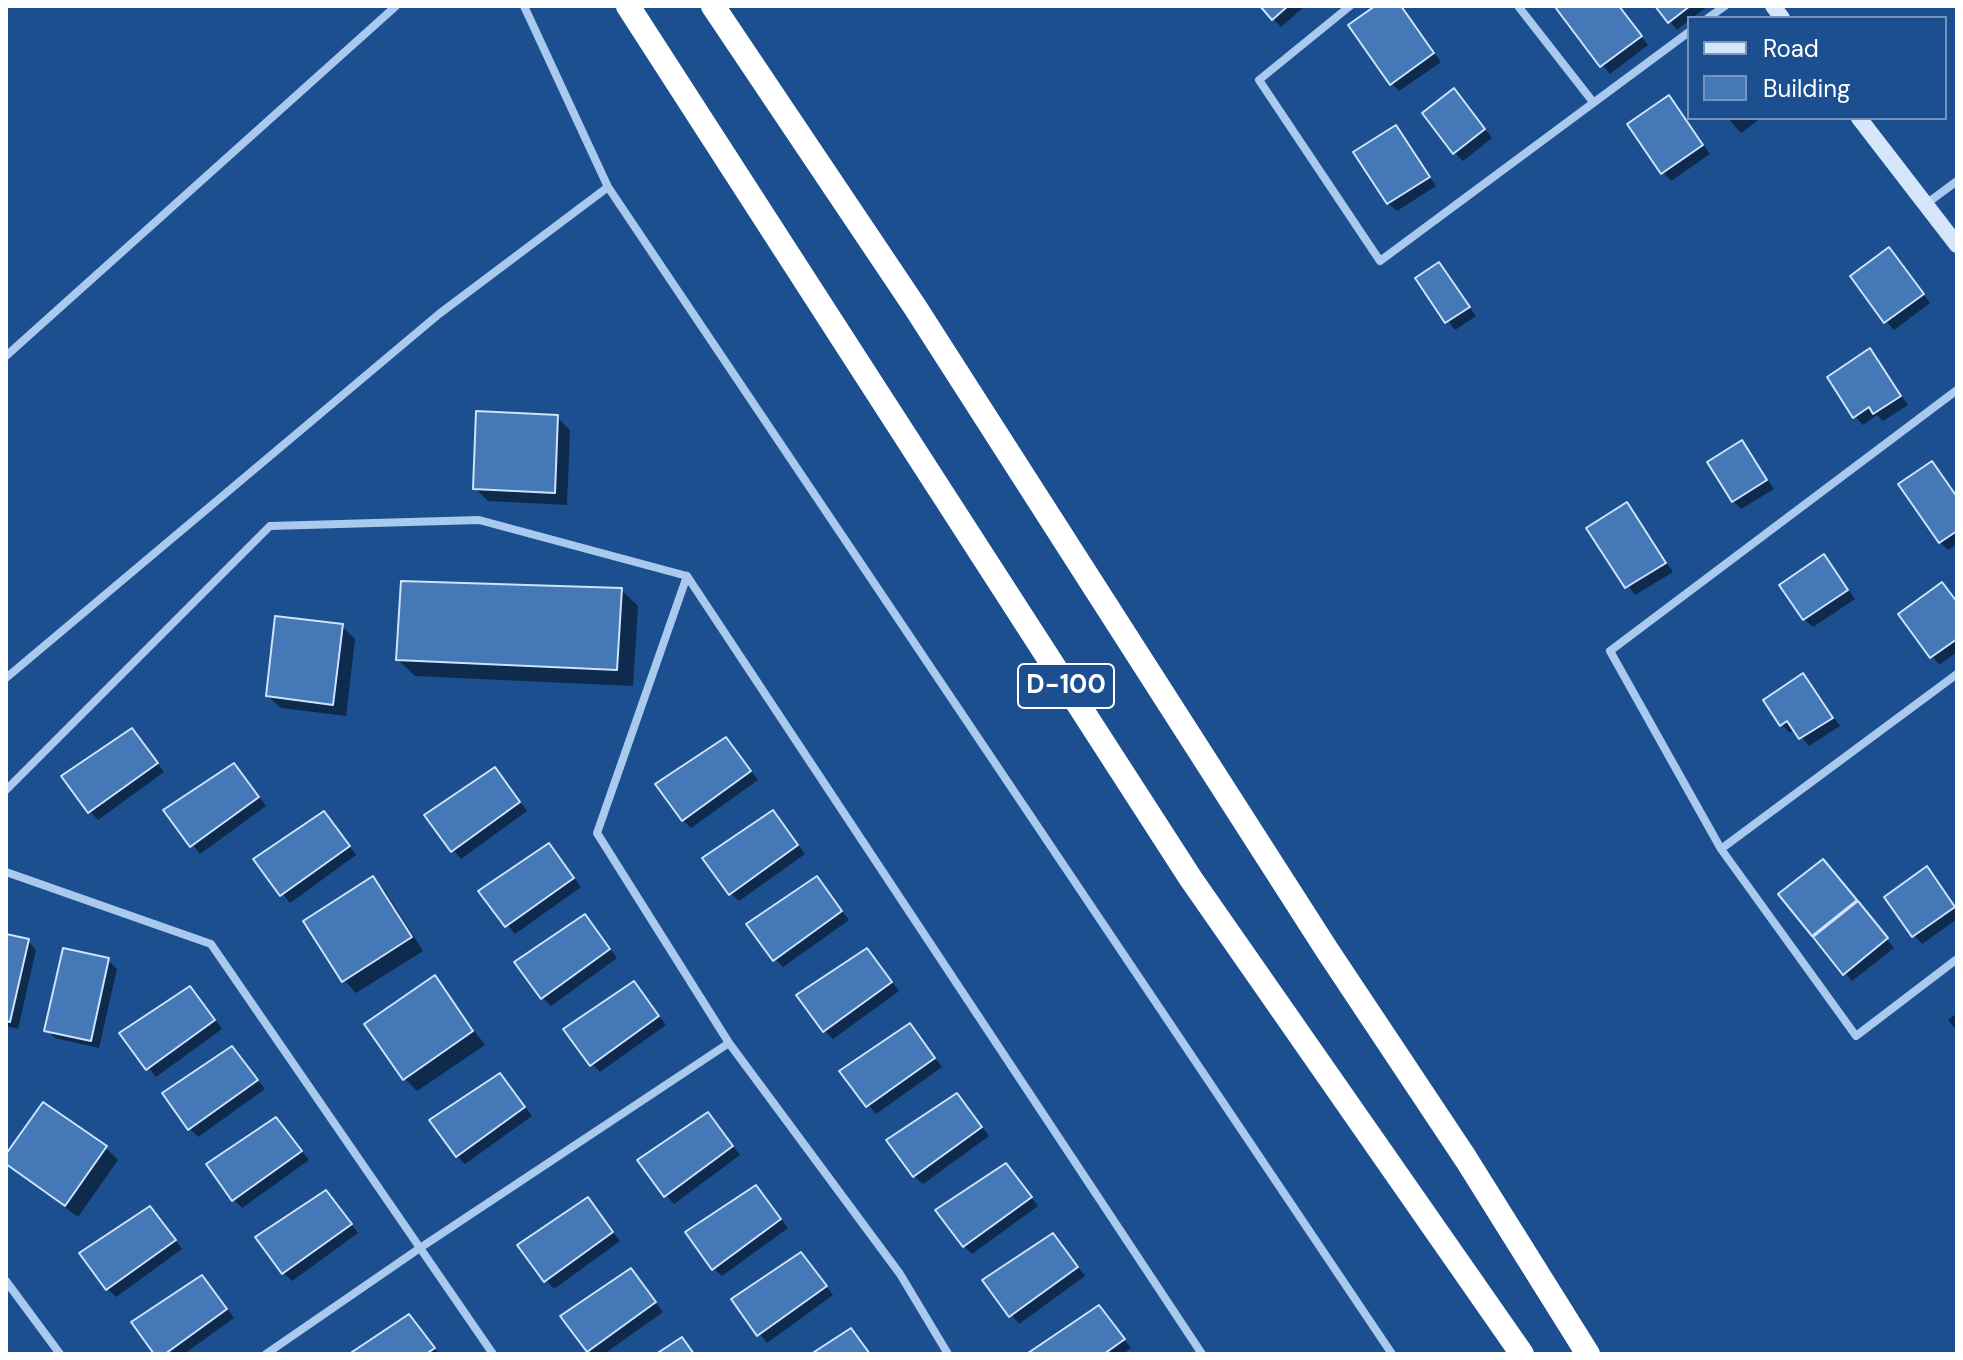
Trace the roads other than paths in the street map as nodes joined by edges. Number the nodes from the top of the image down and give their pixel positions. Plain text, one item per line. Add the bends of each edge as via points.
1 (396, 6) edge
2 (524, 6) edge
3 (628, 6) edge
4 (713, 6) edge
5 (1350, 6) edge
6 (1518, 6) edge
7 (1687, 33) edge
8 (1593, 102) junction
9 (1861, 120) edge
10 (1957, 181) edge
11 (608, 187) junction
12 (1926, 204) junction
13 (1957, 245) edge
14 (6, 356) edge
15 (1957, 390) edge
16 (687, 576) junction
17 (1957, 674) edge
18 (6, 678) edge
19 (6, 790) edge
20 (1721, 849) junction
21 (6, 872) edge
22 (1957, 959) edge
23 (729, 1043) junction
24 (420, 1248) junction
25 (6, 1281) edge
26 (1200, 1353) edge
27 (60, 1354) edge
28 (266, 1354) edge
29 (493, 1354) edge
30 (948, 1354) edge
31 (1392, 1354) edge
32 (1522, 1354) edge
33 (1588, 1354) edge

1 - 14 street
2 - 11 street
3 - 32 highway, D-100 via 1191,879
4 - 33 highway, D-100 via 915,307
5 - 8 street via 1259,80 1380,261
6 - 8 street
7 - 8 street
9 - 12 street
10 - 12 street
11 - 18 street via 439,314
11 - 31 street
12 - 13 street
15 - 20 street via 1610,651
16 - 19 street via 479,520 270,526
16 - 23 street via 597,833
16 - 26 street
17 - 20 street
20 - 22 street via 1856,1036
21 - 24 street via 211,944
23 - 24 street
23 - 30 street via 900,1274
24 - 28 street
24 - 29 street
25 - 27 street

